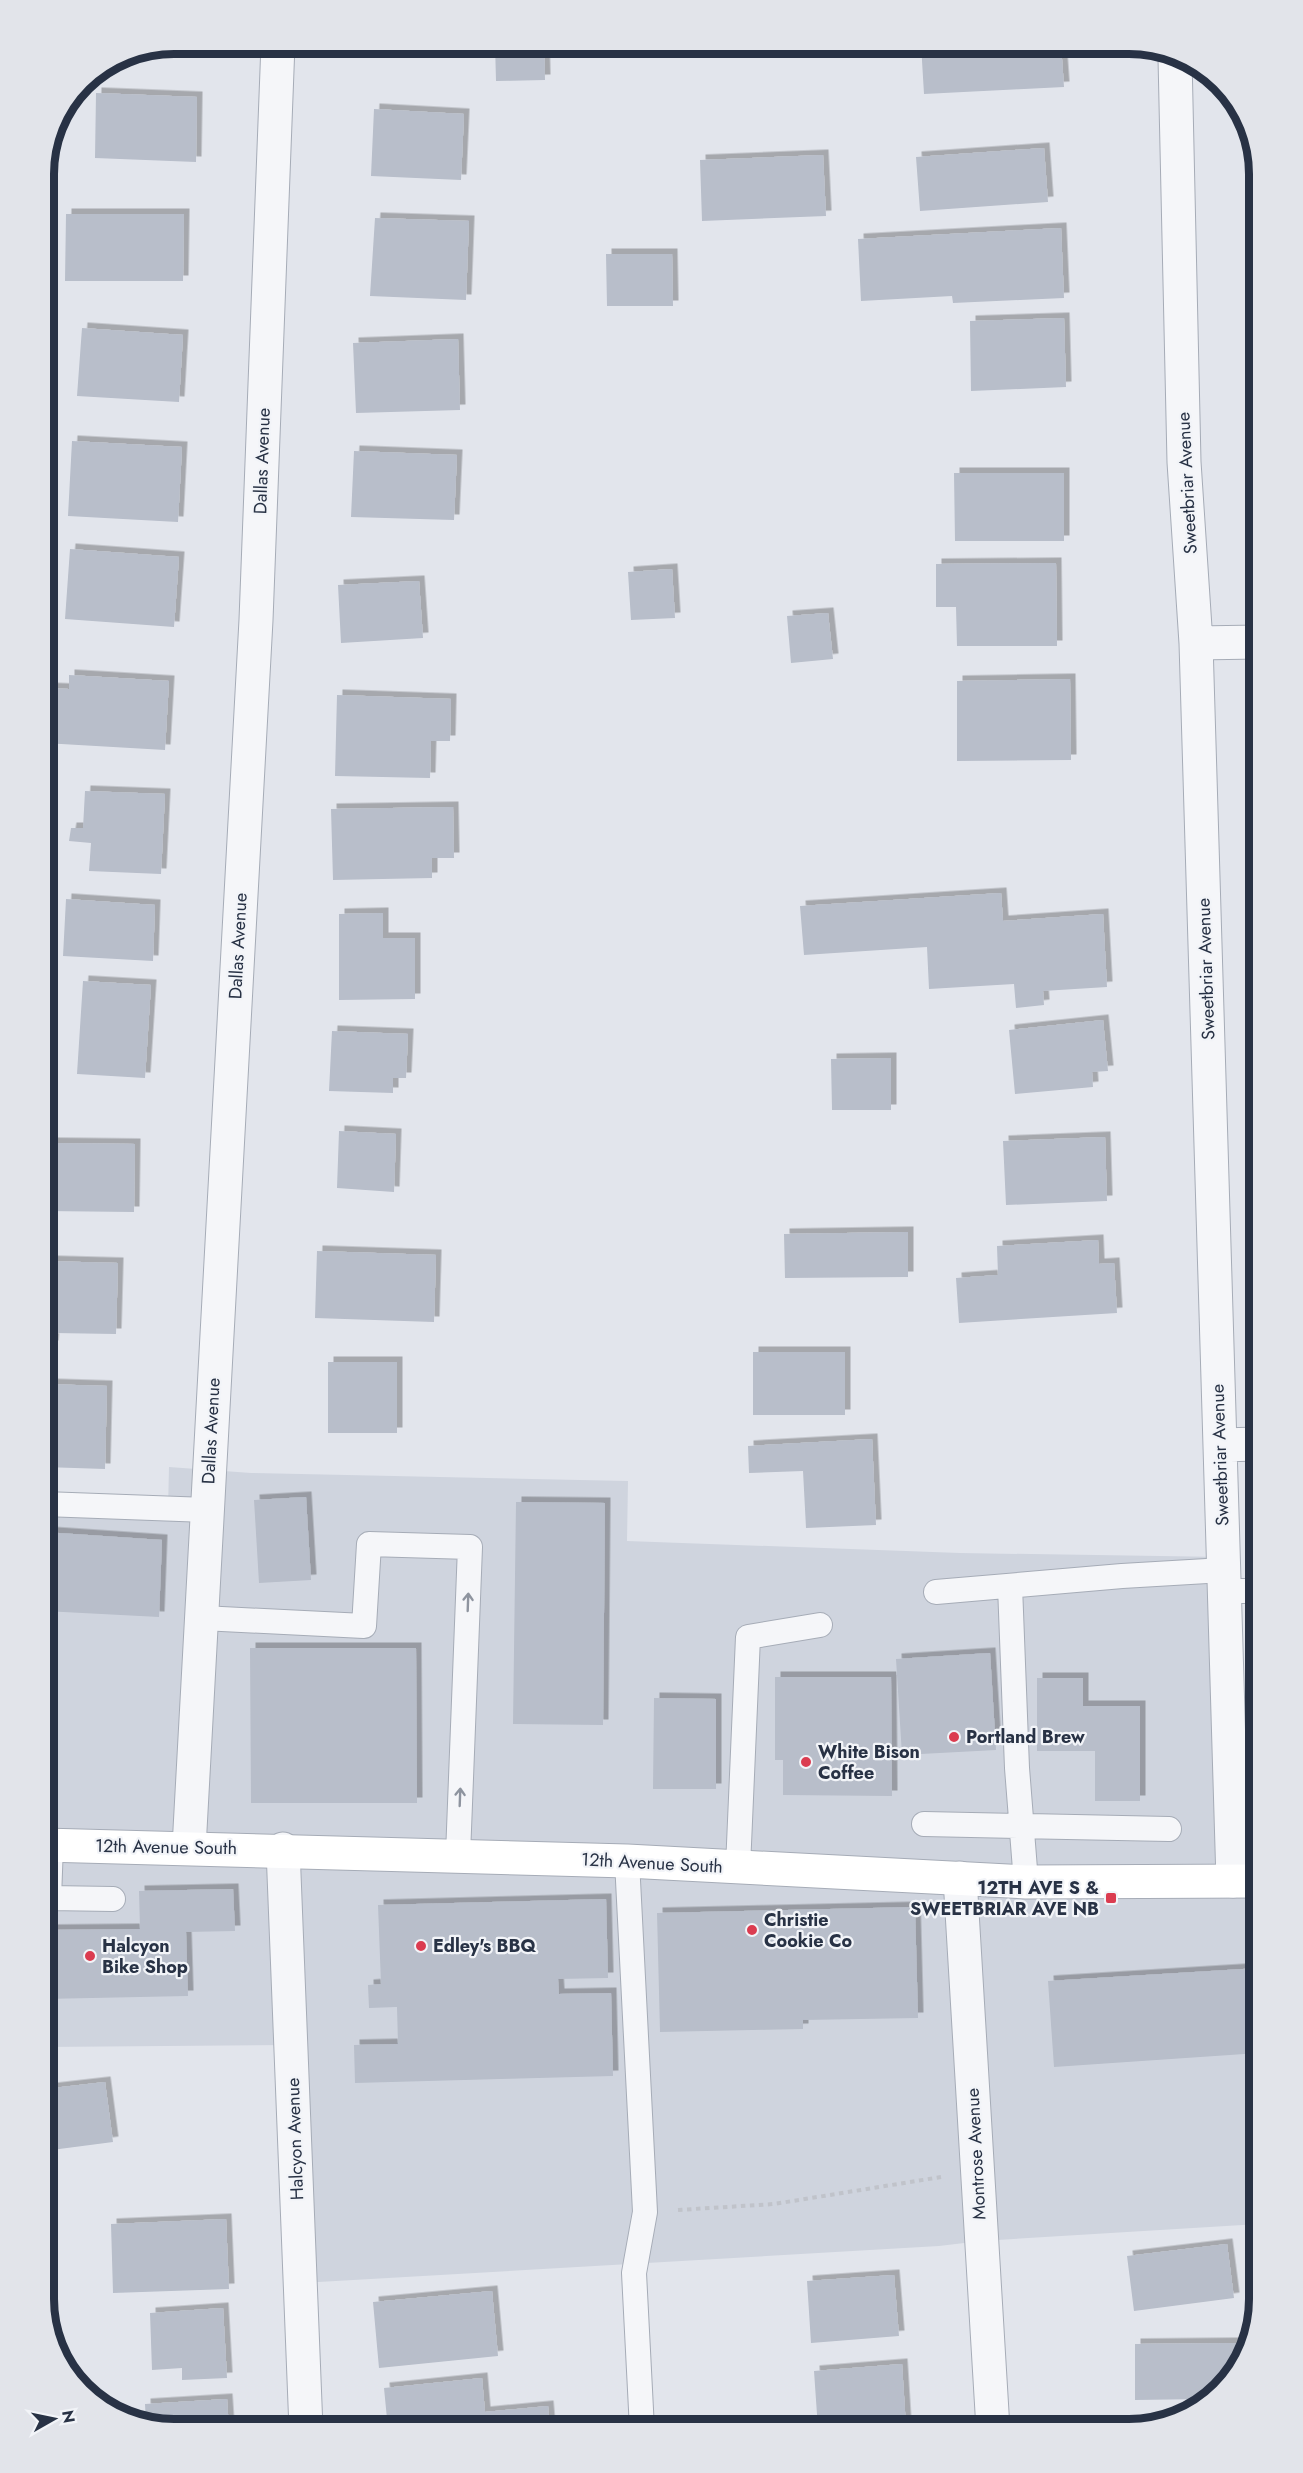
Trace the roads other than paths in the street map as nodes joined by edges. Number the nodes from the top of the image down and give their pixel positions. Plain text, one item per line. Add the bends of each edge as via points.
1 (278, 54) edge
2 (1175, 63) edge
3 (1249, 642) edge
4 (1196, 643) junction
5 (1220, 1444) junction
6 (1249, 1444) edge
7 (54, 1504) edge
8 (207, 1510) junction
9 (1225, 1580) junction
10 (1010, 1586) junction
11 (1249, 1588) edge
12 (936, 1592) dead end
13 (201, 1618) junction
14 (820, 1625) dead end
15 (924, 1824) dead end
16 (1022, 1825) junction
17 (1169, 1829) dead end
18 (54, 1845) edge
19 (189, 1848) junction
20 (283, 1850) junction
21 (458, 1855) junction
22 (627, 1861) junction
23 (738, 1867) junction
24 (960, 1878) junction
25 (1246, 1881) edge
26 (1026, 1882) junction
27 (54, 1899) edge
28 (113, 1899) dead end
29 (306, 2419) edge
30 (641, 2419) edge
31 (992, 2419) edge

1 - 8 street, Dallas Avenue via 256,620
2 - 4 street, Sweetbriar Avenue via 1184,462
3 - 4 street
4 - 5 street, Sweetbriar Avenue
5 - 6 street
5 - 9 street, Sweetbriar Avenue
7 - 8 lane
8 - 13 street, Dallas Avenue
9 - 10 lane
9 - 11 lane
9 - 25 street, Sweetbriar Avenue
10 - 12 lane
10 - 16 lane
13 - 19 street, Dallas Avenue
21 -> 13 lane via 470,1547 369,1544 364,1626
14 - 23 lane via 748,1637
15 - 16 lane
16 - 17 lane
16 - 26 lane
18 - 19 main road, 12th Avenue South
19 - 20 main road, 12th Avenue South
20 - 21 main road, 12th Avenue South
20 - 29 street, Halcyon Avenue
21 - 22 main road, 12th Avenue South
22 - 23 main road, 12th Avenue South
22 - 30 lane via 645,2212 634,2273
23 - 24 main road, 12th Avenue South
24 - 26 main road, 12th Avenue South
24 - 31 street, Montrose Avenue
25 - 26 main road, 12th Avenue South
27 - 28 lane

